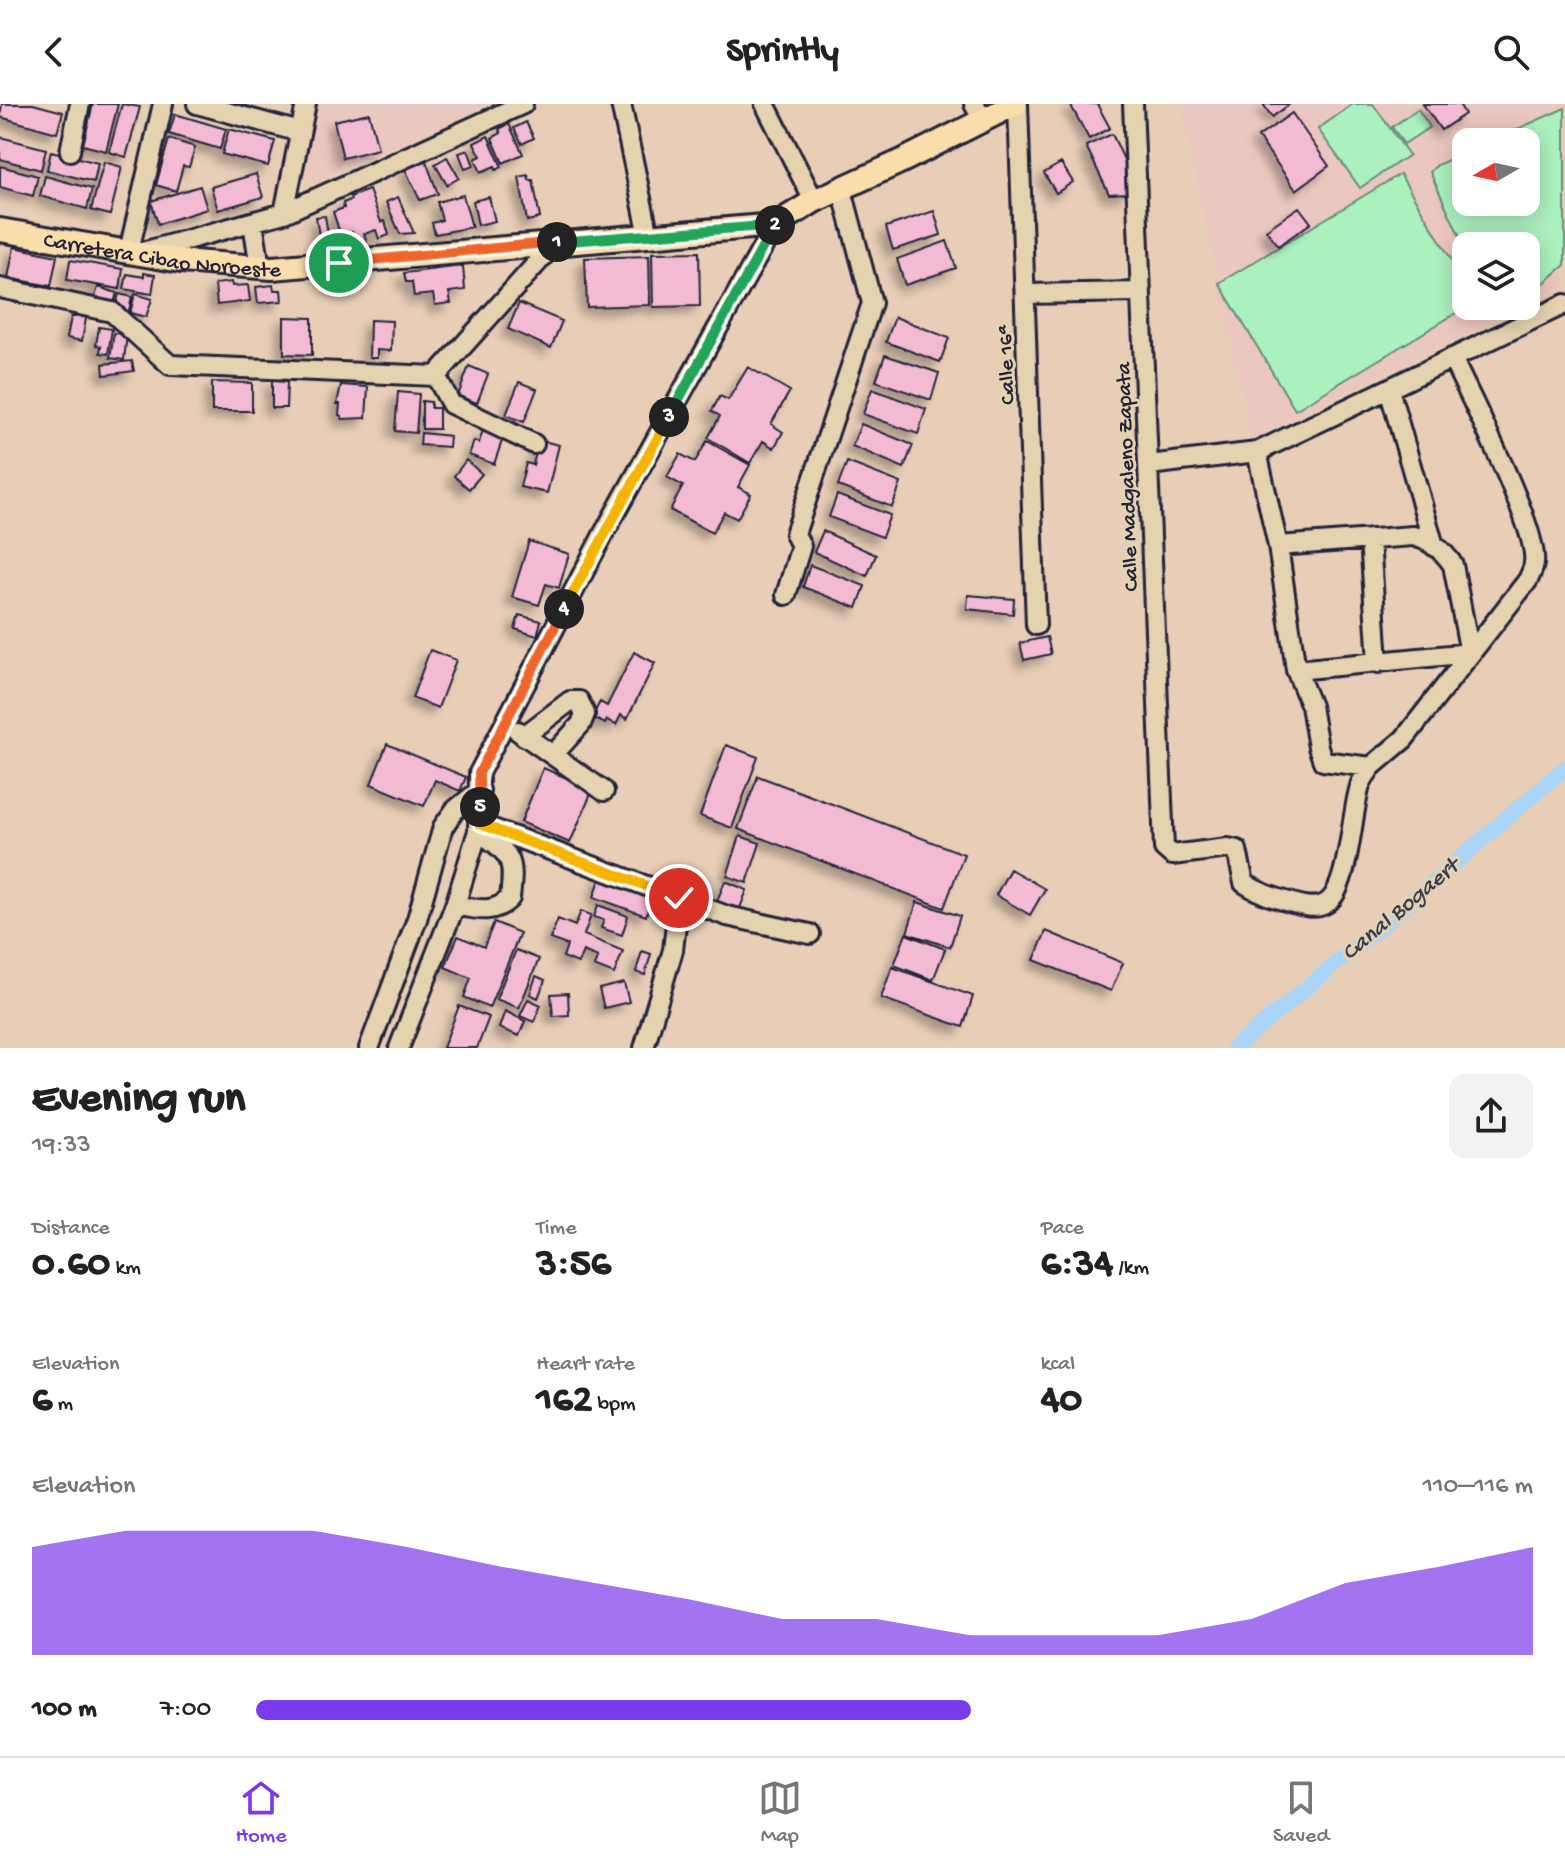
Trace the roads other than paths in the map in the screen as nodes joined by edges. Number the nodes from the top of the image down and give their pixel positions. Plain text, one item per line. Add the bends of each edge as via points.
1 (80, 104) edge
2 (163, 104) edge
3 (197, 104) edge
4 (306, 104) edge
5 (523, 104) edge
6 (621, 104) edge
7 (765, 104) edge
8 (1016, 104) edge
9 (1133, 104) edge
10 (979, 112) edge
11 (300, 132) junction
12 (70, 151) dead end
13 (842, 190) junction
14 (814, 201) junction
15 (284, 213) junction
16 (253, 223) junction
17 (775, 225) junction
18 (0, 230) edge
19 (649, 236) junction
20 (555, 243) junction
21 (134, 252) junction
22 (260, 267) junction
23 (0, 288) edge
24 (1141, 292) junction
25 (1025, 294) junction
26 (1565, 304) edge
27 (1452, 358) junction
28 (436, 376) junction
29 (1389, 389) junction
30 (534, 444) dead end
31 (1257, 452) junction
32 (1149, 465) junction
33 (1370, 539) junction
34 (1278, 546) junction
35 (1434, 546) junction
36 (786, 595) dead end
37 (1036, 625) dead end
38 (1470, 653) junction
39 (1378, 663) junction
40 (1296, 670) junction
41 (505, 723) junction
42 (524, 736) junction
43 (553, 755) junction
44 (1371, 767) junction
45 (480, 790) junction
46 (604, 791) dead end
47 (479, 827) junction
48 (679, 898) junction
49 (455, 905) junction
50 (810, 934) dead end
51 (369, 1048) edge
52 (399, 1048) edge
53 (644, 1048) edge

1 - 12 street
2 - 21 street
3 - 11 street
4 - 11 street
5 - 15 street
6 - 19 street
7 - 14 street
8 - 10 main road, Carretera Cibao Noroeste
8 - 25 street, Calle 16ª
9 - 24 street, Calle Madgaleno Zapata
10 - 13 main road, Carretera Cibao Noroeste
11 - 15 street
13 - 14 main road, Carretera Cibao Noroeste
13 - 36 street via 872,303 795,534 801,546
14 - 17 main road, Carretera Cibao Noroeste
15 - 16 street
16 - 21 street
16 - 22 street
17 - 19 main road, Carretera Cibao Noroeste
17 - 41 street
18 - 21 main road, Carretera Cibao Noroeste
19 - 20 main road, Carretera Cibao Noroeste
20 - 22 main road, Carretera Cibao Noroeste
20 - 28 street
21 - 22 main road, Carretera Cibao Noroeste
23 - 28 street via 112,312 170,365
24 - 25 street
24 - 32 street, Calle Madgaleno Zapata
25 - 37 street, Calle 16ª
26 - 27 street
27 - 29 street
27 - 38 street via 1511,486 1533,541 1535,563 1528,580
28 - 30 street via 451,404
29 - 31 street
29 - 35 street
31 - 32 street
31 - 34 street
32 - 44 street, Calle Madgaleno Zapata via 1164,848 1172,855 1237,850 1244,883 1260,894 1307,907 1325,905 1342,877 1362,780
33 - 34 street
33 - 35 street via 1413,536
33 - 39 street
34 - 40 street
35 - 38 street via 1453,565
38 - 39 street
38 - 44 street via 1404,739
39 - 40 street
40 - 44 street via 1311,706 1323,761
41 - 42 street
41 - 45 street via 479,773
42 - 43 street
42 - 43 street via 570,701 579,701 585,714 581,724
43 - 46 street
45 - 47 street
45 - 51 street via 443,827 422,906
47 - 48 street
47 - 49 street
47 - 49 street via 511,859 510,898 488,911
48 - 50 street via 744,921
48 - 53 street via 673,950
49 - 52 street

